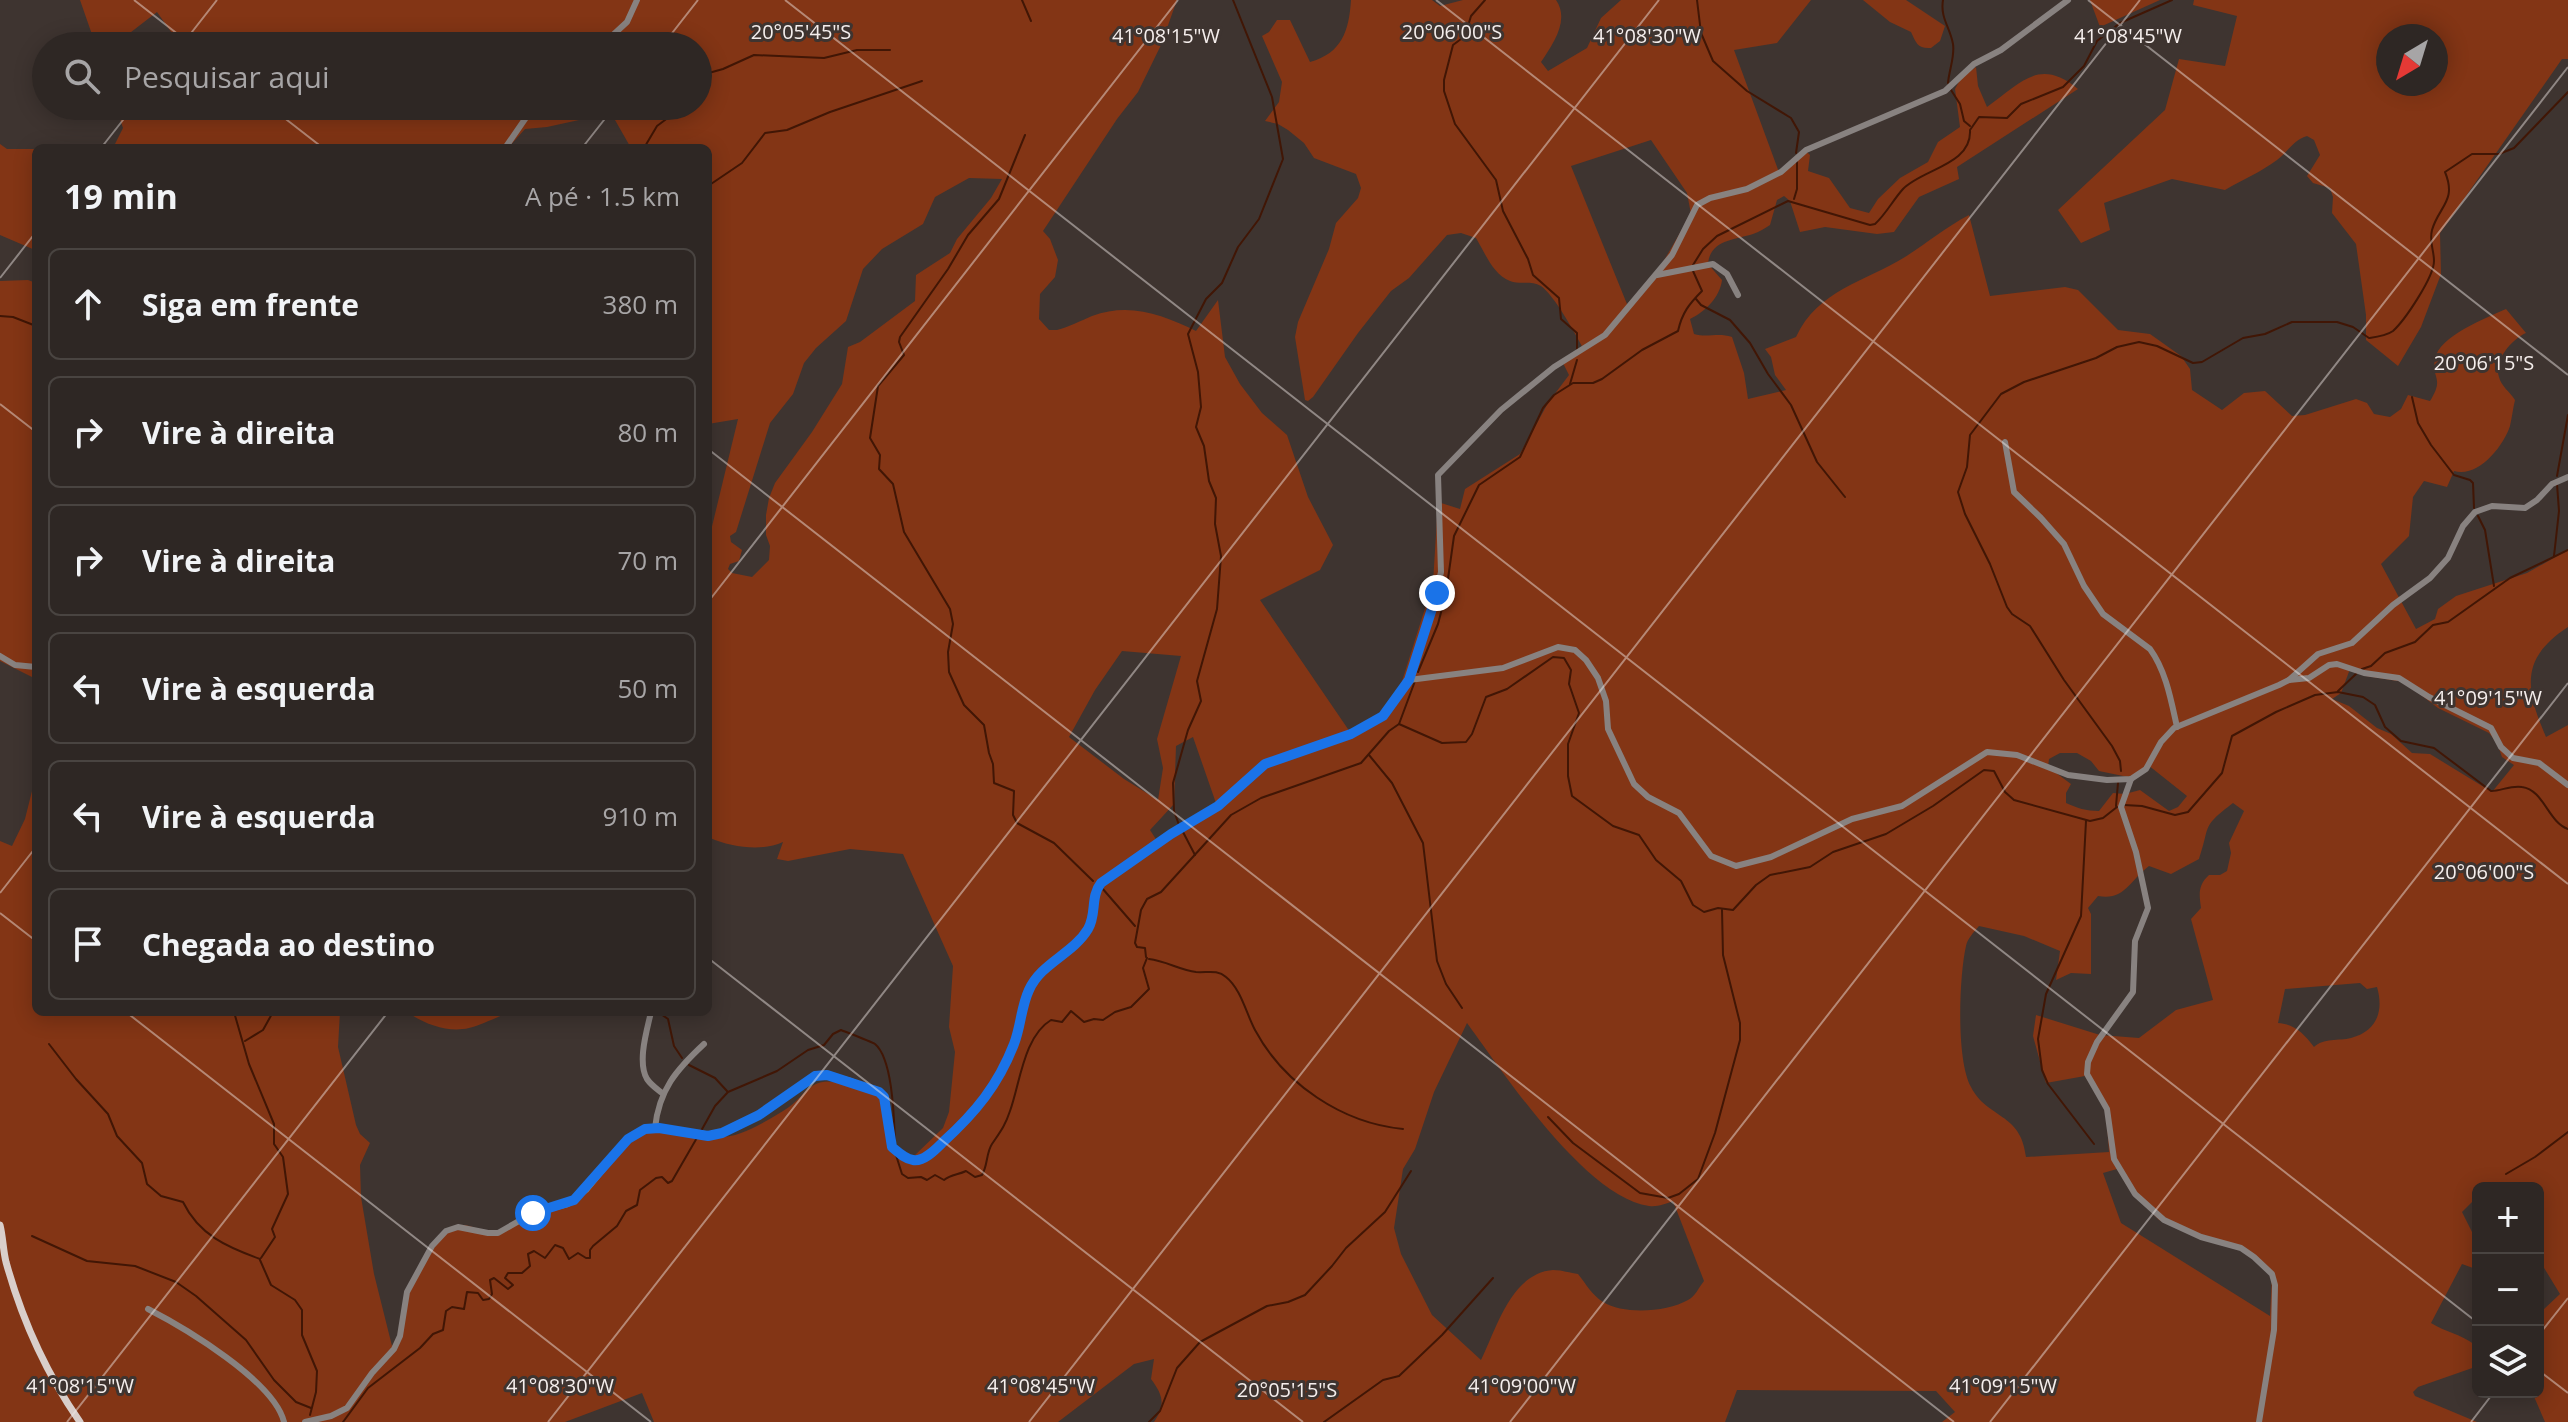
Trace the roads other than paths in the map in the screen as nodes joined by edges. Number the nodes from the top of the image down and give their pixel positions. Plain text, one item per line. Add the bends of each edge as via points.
1 (637, 0) edge
2 (2068, 0) edge
3 (617, 32) edge
4 (524, 120) edge
5 (508, 144) edge
6 (1657, 275) junction
7 (1738, 295) dead end
8 (2005, 442) dead end
9 (2568, 477) edge
10 (0, 656) edge
11 (22, 667) junction
12 (32, 667) edge
13 (32, 672) edge
14 (1409, 680) junction
15 (2289, 680) junction
16 (2177, 727) junction
17 (2131, 779) junction
18 (2568, 785) edge
19 (650, 1016) edge
20 (704, 1044) dead end
21 (662, 1093) junction
22 (655, 1128) junction
23 (0, 1225) edge
24 (148, 1309) dead end
25 (80, 1422) edge
26 (284, 1422) edge
27 (305, 1422) edge
28 (2259, 1422) edge

1 - 3 street
2 - 6 street via 1974,64 1945,91 1806,150 1781,172 1747,189 1697,205
4 - 5 street
6 - 7 street via 1713,264 1727,274
6 - 14 street via 1605,335 1501,410 1439,474 1441,572
8 - 16 street via 2014,492 2064,544 2103,614 2150,649
9 - 15 street via 2525,508 2492,506 2475,512 2430,578 2352,643 2318,654
10 - 11 street
11 - 12 street
11 - 13 street
14 - 17 street via 1503,668 1558,647 1575,650 1598,678 1608,729 1634,784 1679,813 1711,856 1736,866 1771,857 1852,819 1902,806 1987,752 2017,755 2068,775
14 - 22 street via 1373,723 1265,764 1218,806 1101,883 1094,894 1090,926 1044,969 1029,991 1015,1041 981,1104 924,1157 912,1160 894,1149 882,1094 827,1075 811,1078 775,1105 722,1133
15 - 16 street
15 - 18 street via 2309,678 2337,664 2399,678 2485,724 2513,758 2539,763
16 - 17 street via 2165,736 2146,769
17 - 28 street via 2121,807 2148,908 2135,941 2133,992 2097,1042 2087,1074 2107,1109 2114,1159 2135,1194 2164,1220 2246,1251 2272,1274 2274,1330
19 - 21 street via 645,1073
20 - 21 street
21 - 22 street
22 - 27 street via 628,1139 568,1204 533,1213 498,1233 458,1227 446,1231 407,1292 394,1349 347,1408
23 - 25 main road via 23,1317 48,1373
24 - 26 street via 220,1352 268,1396

